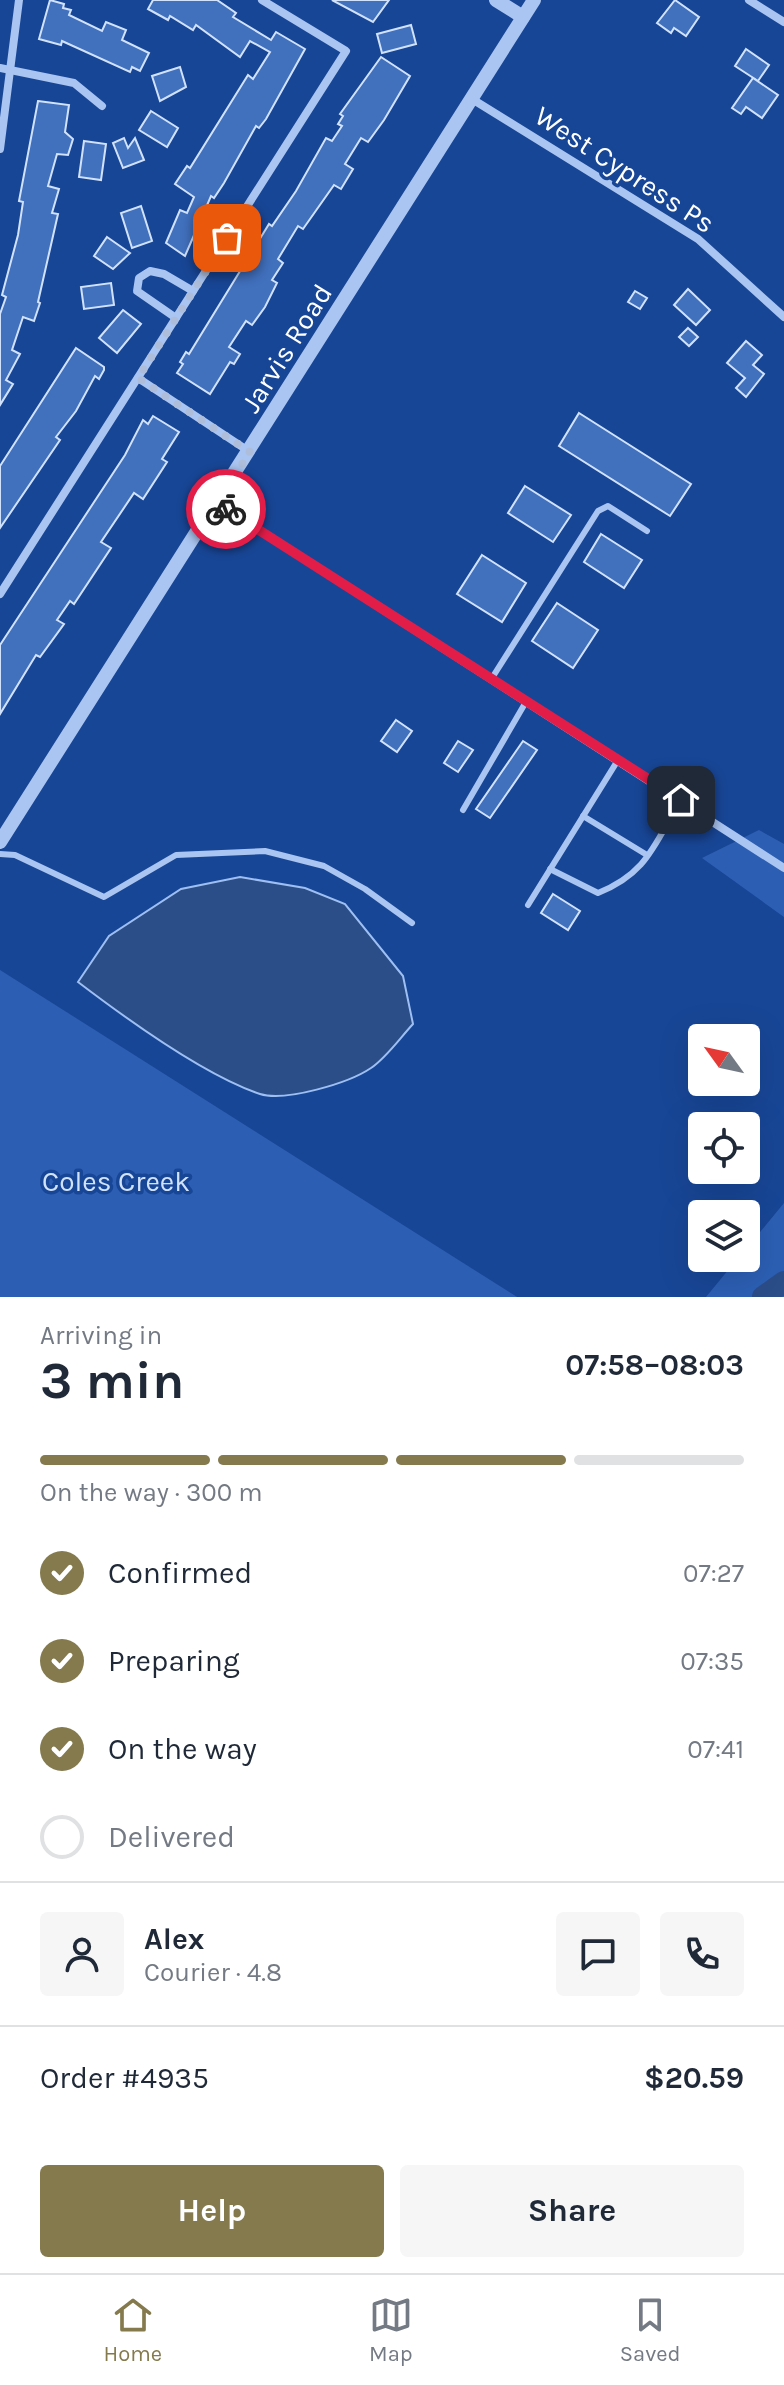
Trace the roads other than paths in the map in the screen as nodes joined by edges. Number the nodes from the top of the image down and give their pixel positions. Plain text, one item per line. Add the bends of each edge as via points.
1 (19, 0) edge
2 (262, 0) edge
3 (496, 0) edge
4 (534, 0) edge
5 (749, 0) edge
6 (523, 17) junction
7 (784, 22) edge
8 (0, 68) edge
9 (10, 68) junction
10 (472, 99) junction
11 (102, 106) dead end
12 (0, 149) edge
13 (193, 291) junction
14 (784, 317) edge
15 (176, 318) junction
16 (138, 378) junction
17 (250, 452) junction
18 (217, 503) junction
19 (647, 531) dead end
20 (0, 594) edge
21 (492, 678) junction
22 (527, 700) junction
23 (618, 760) junction
24 (681, 800) junction
25 (463, 810) dead end
26 (583, 816) junction
27 (0, 842) edge
28 (0, 854) edge
29 (647, 855) junction
30 (784, 868) edge
31 (550, 869) junction
32 (528, 905) dead end
33 (412, 923) dead end

1 - 9 street
2 - 13 street via 346,51
3 - 6 street
4 - 6 street, Jarvis Road
5 - 7 street
6 - 10 street, Jarvis Road
8 - 9 street
9 - 11 street via 74,83
9 - 12 street
10 - 14 street, West Cypress Ps via 698,239
10 - 17 street, Jarvis Road
13 - 15 street
13 - 15 street via 164,274 150,271 139,278 137,291
15 - 16 street
16 - 17 street
16 - 20 street
17 - 18 street, Jarvis Road
18 - 21 street
18 - 27 street, Jarvis Road
19 - 21 lane via 608,506 598,511
21 - 22 street
22 - 23 street
22 - 25 lane
23 - 24 street
23 - 26 lane
24 - 29 lane
24 - 30 street
26 - 29 lane
26 - 31 lane
28 - 33 lane via 15,855 104,897 176,855 265,851 324,866
29 - 31 lane via 637,873 598,893
31 - 32 lane

